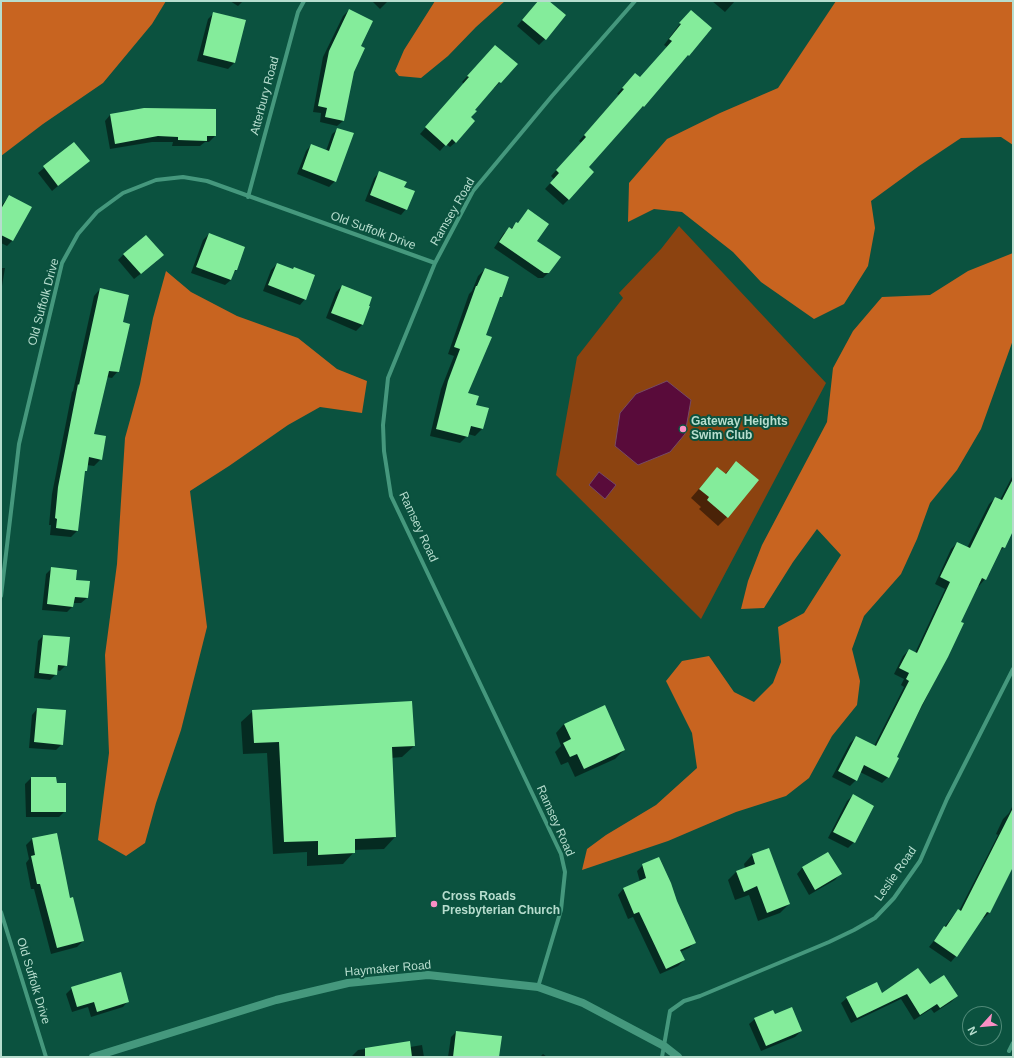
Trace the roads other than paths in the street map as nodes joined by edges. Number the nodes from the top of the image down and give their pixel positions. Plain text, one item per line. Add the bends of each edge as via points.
1 (304, 1) edge
2 (635, 1) edge
3 (248, 197) junction
4 (435, 263) junction
5 (1, 596) edge
6 (1013, 669) edge
7 (1, 912) edge
8 (538, 987) junction
9 (1013, 1043) edge
10 (664, 1046) junction
11 (1009, 1051) dead end
12 (46, 1057) edge
13 (93, 1057) edge
14 (662, 1057) edge
15 (678, 1057) edge

1 - 3 street, Atterbury Road via 298,12
2 - 4 street, Ramsey Road via 473,191
3 - 4 street, Old Suffolk Drive
3 - 5 street, Old Suffolk Drive via 207,181 183,178 156,180 123,193 97,212 78,234 62,263 19,444
4 - 8 street, Ramsey Road via 388,378 383,425 384,451 391,496 561,854 565,872 561,910
6 - 10 street, Leslie Road via 947,800 920,861 894,898 875,918 848,933 684,1001 670,1011
7 - 12 street, Old Suffolk Drive
8 - 10 main road, Haymaker Road via 583,1003
8 - 13 main road, Haymaker Road via 428,975 348,983 276,1000
9 - 11 street
10 - 14 street, Leslie Road
10 - 15 main road, Haymaker Road

